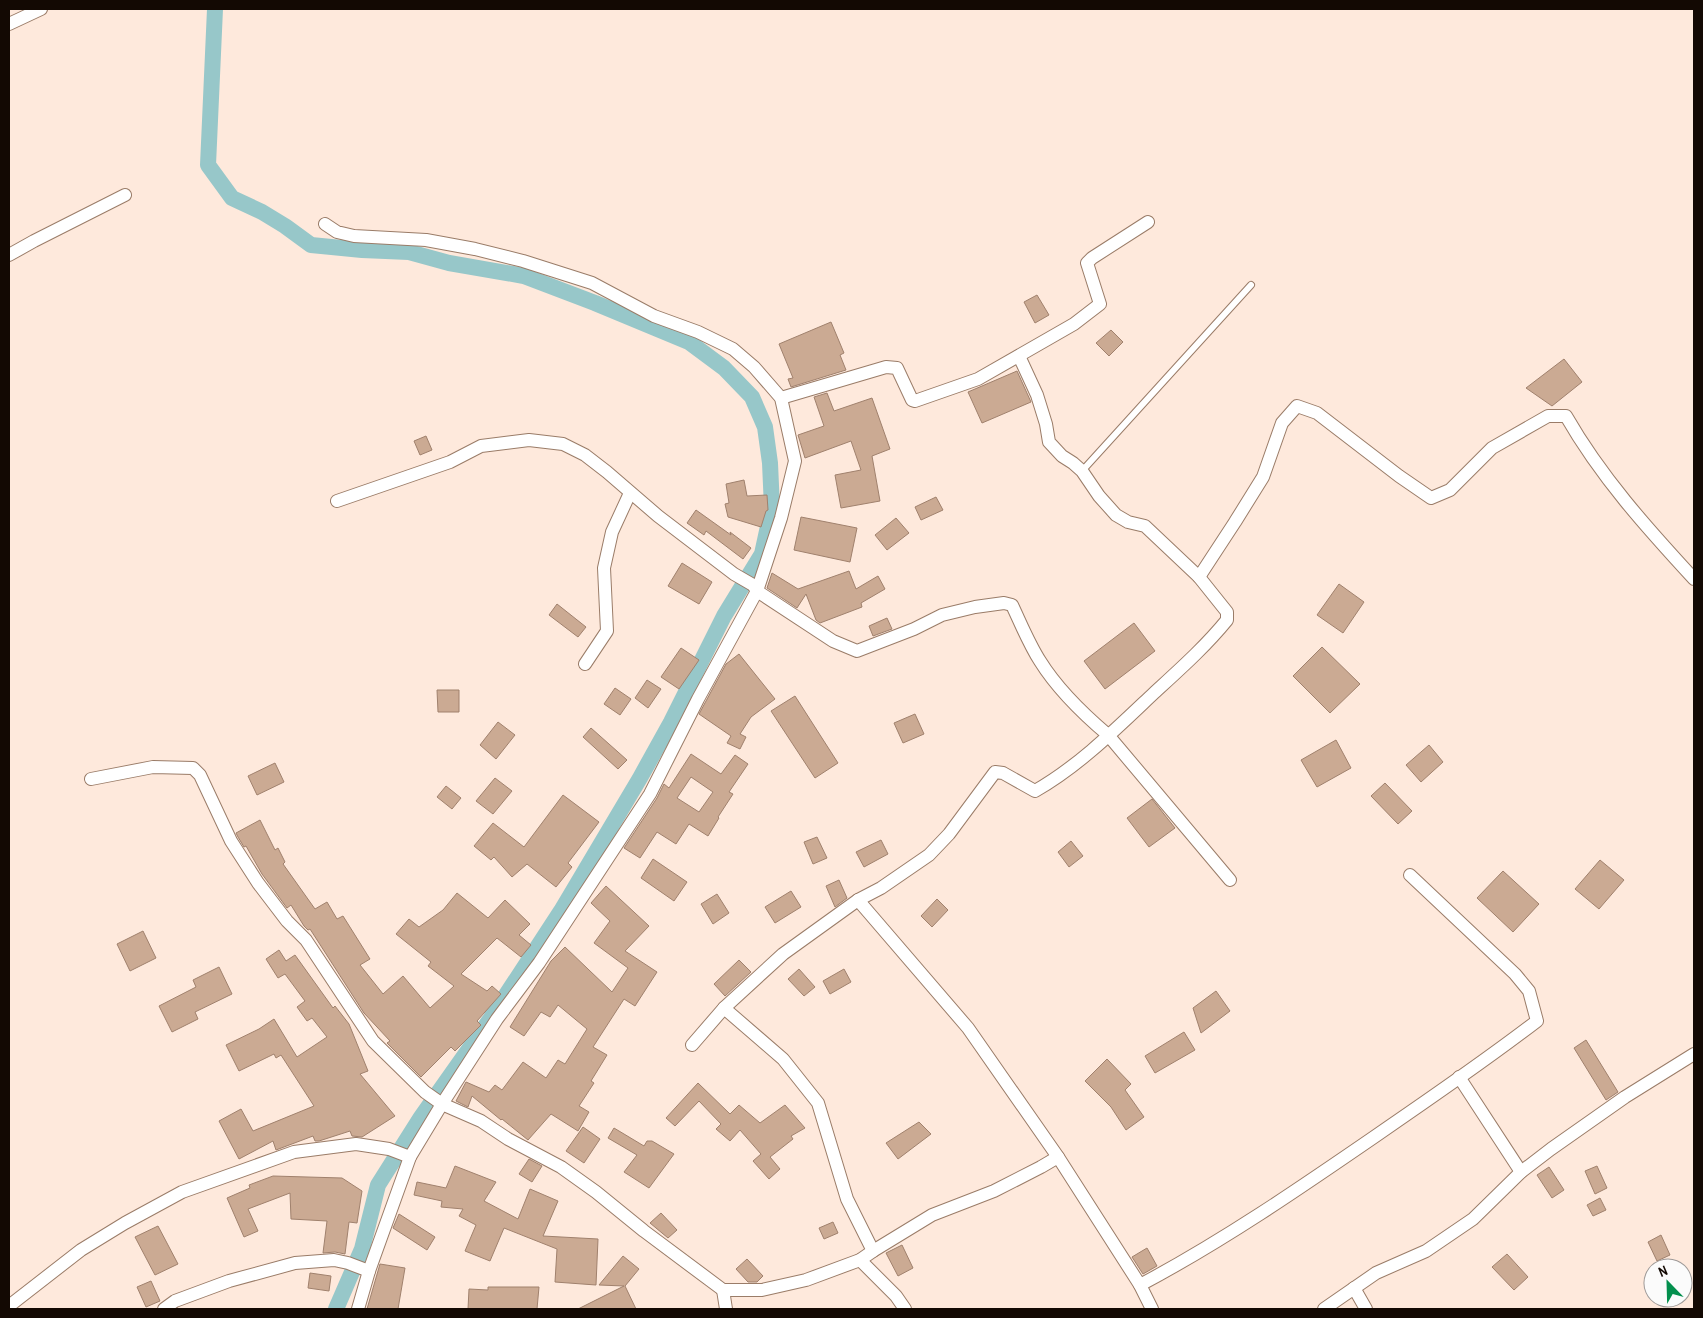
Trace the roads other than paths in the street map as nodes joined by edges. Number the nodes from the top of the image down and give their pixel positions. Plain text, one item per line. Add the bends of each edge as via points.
1 (41, 9) edge
2 (9, 24) edge
3 (125, 195) dead end
4 (1148, 222) dead end
5 (325, 224) dead end
6 (9, 255) edge
7 (1251, 285) dead end
8 (1019, 356) junction
9 (781, 398) junction
10 (1082, 471) junction
11 (630, 493) junction
12 (336, 501) dead end
13 (1199, 577) junction
14 (1694, 579) edge
15 (755, 588) junction
16 (586, 664) dead end
17 (1108, 735) junction
18 (91, 778) dead end
19 (1410, 876) dead end
20 (1230, 880) dead end
21 (858, 900) junction
22 (724, 1008) junction
23 (692, 1045) dead end
24 (1694, 1054) edge
25 (1459, 1077) junction
26 (439, 1102) junction
27 (407, 1155) junction
28 (1058, 1157) junction
29 (1521, 1172) junction
30 (873, 1250) junction
31 (860, 1260) junction
32 (367, 1270) junction
33 (1140, 1285) junction
34 (1354, 1288) junction
35 (723, 1290) junction
36 (16, 1305) edge
37 (164, 1309) edge
38 (358, 1309) edge
39 (726, 1309) edge
40 (905, 1309) edge
41 (1152, 1309) edge
42 (1324, 1309) edge
43 (1366, 1309) edge

1 - 2 street
3 - 6 street
4 - 8 street via 1087,263 1100,304 1074,324
5 - 9 street via 337,232 354,236 426,240 475,249 592,283 654,316 732,349 754,367
7 - 10 lane
8 - 9 street via 978,379 915,401 897,368 886,367
8 - 10 street via 1037,395 1049,442
9 - 15 street via 795,461 781,518
10 - 13 street via 1116,515 1145,526
11 - 12 street via 585,455 563,444 529,440 481,446 450,462
11 - 15 street
11 - 16 street via 612,532 604,568 607,632
13 - 14 street via 1263,477 1282,422 1297,406 1317,413 1431,498 1450,490 1492,448 1548,416 1566,416 1614,488
13 - 17 street via 1227,612 1227,620 1201,649
15 - 17 street via 833,641 857,651 942,615 975,606 1012,605 1039,660 1063,692
15 - 26 street via 650,794 539,963
17 - 20 street
17 - 21 street via 1058,778 1035,792 1003,773 995,772 930,855
18 - 26 street via 153,767 194,768 258,883 306,940 373,1041
19 - 25 street via 1515,974 1529,991 1535,1012 1537,1021
21 - 22 street via 783,954
21 - 28 street via 968,1028
22 - 23 street
22 - 30 street via 783,1059 818,1103 847,1199
24 - 29 street via 1582,1126
25 - 29 street
25 - 33 street via 1316,1178 1194,1256
26 - 27 street
26 - 35 street via 561,1167
27 - 32 street
27 - 36 street via 356,1144 294,1152 182,1192 81,1250
28 - 30 street via 994,1191 932,1215
28 - 33 street
29 - 34 street via 1473,1219 1426,1251 1376,1273
30 - 31 street
31 - 35 street via 806,1280 762,1290
31 - 40 street
32 - 37 street via 334,1260 295,1263 229,1282 175,1301
32 - 38 street
33 - 41 street
34 - 42 street
34 - 43 street
35 - 39 street

